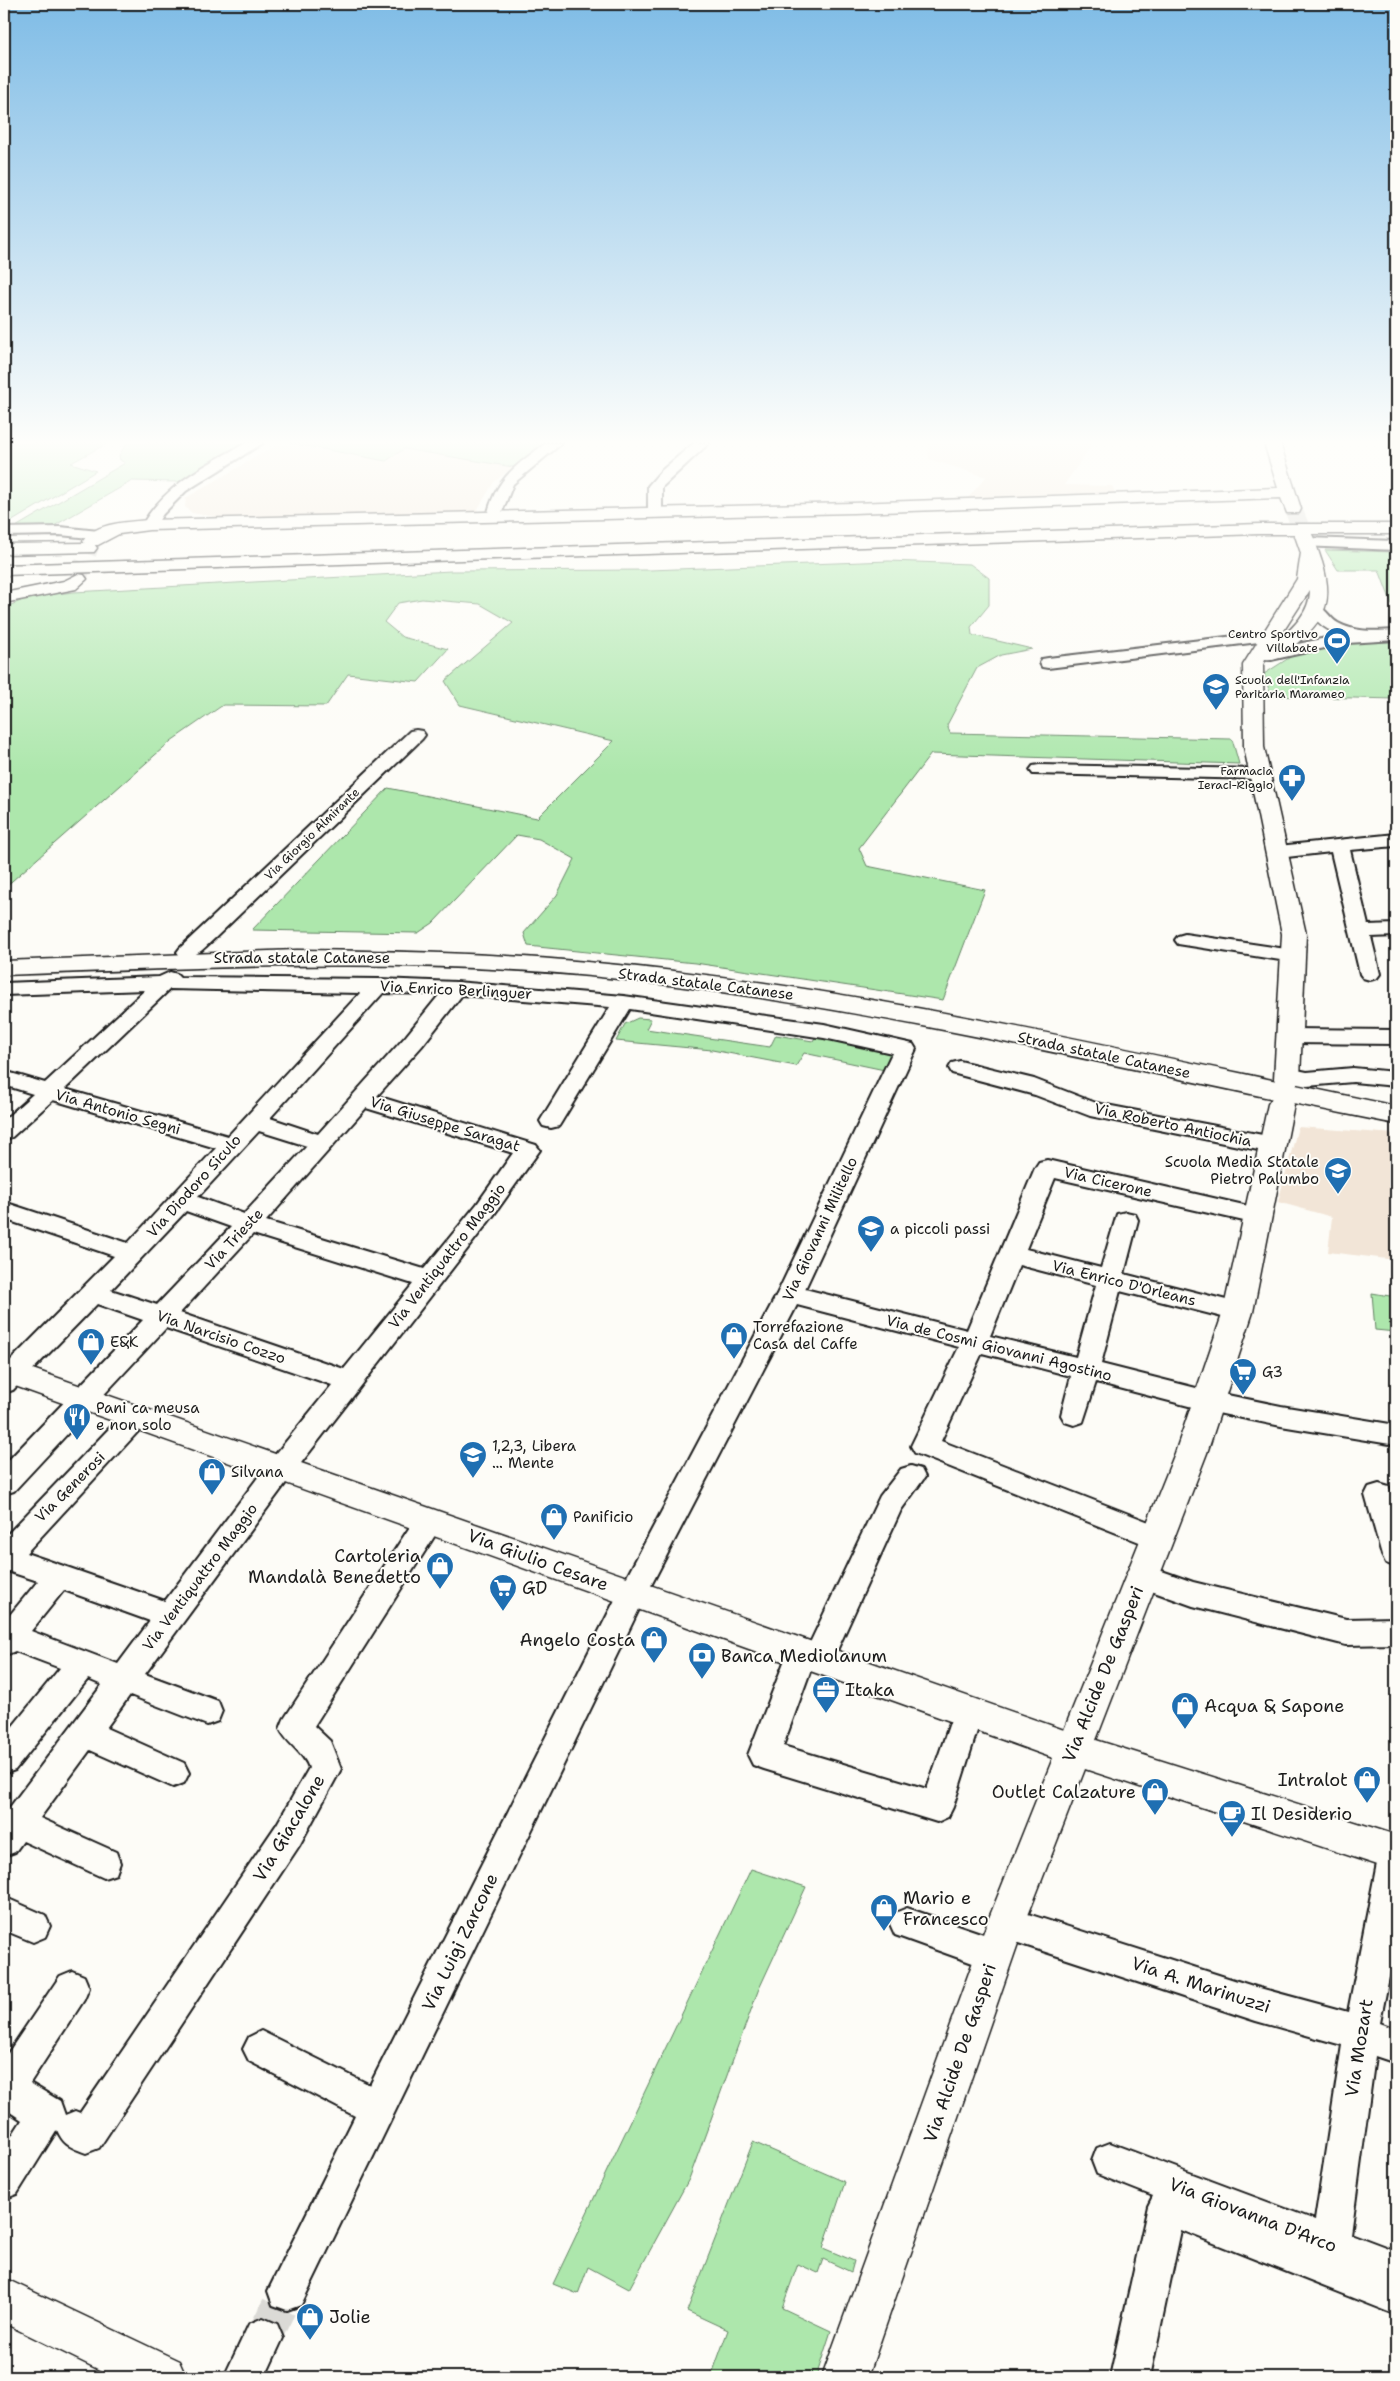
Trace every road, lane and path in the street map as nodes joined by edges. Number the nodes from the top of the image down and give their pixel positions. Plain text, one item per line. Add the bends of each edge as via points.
1 (241, 554) edge
2 (472, 554) edge
3 (473, 554) edge
4 (1306, 554) tunnel mouth
5 (1310, 554) tunnel mouth
6 (4, 559) edge
7 (74, 567) junction
8 (4, 570) edge
9 (4, 575) edge
10 (4, 598) edge
11 (1292, 605) junction
12 (1317, 611) junction
13 (1302, 630) junction
14 (1396, 635) edge
15 (1360, 637) junction
16 (1269, 642) junction
17 (1048, 663) dead end
18 (416, 735) dead end
19 (1039, 770) dead end
20 (1260, 774) junction
21 (1396, 840) edge
22 (1339, 846) junction
23 (1278, 852) junction
24 (1359, 930) junction
25 (1396, 930) edge
26 (1185, 940) dead end
27 (1293, 956) junction
28 (181, 964) junction
29 (4, 968) edge
30 (1370, 974) dead end
31 (379, 985) junction
32 (456, 988) junction
33 (4, 989) edge
34 (624, 1002) junction
35 (1289, 1036) junction
36 (1396, 1037) edge
37 (905, 1049) joint
38 (960, 1068) dead end
39 (4, 1078) edge
40 (1396, 1079) edge
41 (1285, 1086) junction
42 (48, 1092) junction
43 (361, 1099) junction
44 (1396, 1115) edge
45 (253, 1121) junction
46 (551, 1121) dead end
47 (4, 1132) edge
48 (322, 1143) junction
49 (231, 1145) junction
50 (1273, 1145) junction
51 (528, 1150) joint
52 (181, 1200) junction
53 (4, 1210) edge
54 (1257, 1216) junction
55 (1126, 1220) dead end
56 (248, 1224) junction
57 (131, 1253) junction
58 (1011, 1254) junction
59 (1110, 1279) junction
60 (429, 1280) junction
61 (92, 1293) junction
62 (790, 1294) junction
63 (1238, 1312) junction
64 (162, 1316) junction
65 (975, 1341) junction
66 (1085, 1369) junction
67 (7, 1376) edge
68 (350, 1381) junction
69 (85, 1399) junction
70 (1208, 1401) junction
71 (1074, 1415) dead end
72 (136, 1417) junction
73 (1396, 1435) edge
74 (281, 1468) junction
75 (911, 1477) dead end
76 (4, 1483) edge
77 (1378, 1495) dead end
78 (429, 1521) junction
79 (1157, 1537) junction
80 (1396, 1555) edge
81 (4, 1557) edge
82 (59, 1576) junction
83 (1142, 1576) junction
84 (633, 1594) junction
85 (172, 1616) junction
86 (1396, 1631) edge
87 (7, 1640) edge
88 (810, 1656) junction
89 (82, 1664) junction
90 (124, 1680) junction
91 (207, 1711) dead end
92 (968, 1712) junction
93 (84, 1733) junction
94 (1073, 1750) junction
95 (4, 1760) edge
96 (173, 1773) dead end
97 (11, 1832) edge
98 (1395, 1853) edge
99 (104, 1863) dead end
100 (4, 1913) edge
101 (906, 1924) dead end
102 (33, 1926) dead end
103 (1000, 1938) junction
104 (1386, 1954) edge
105 (72, 1988) dead end
106 (1361, 2033) junction
107 (1396, 2046) edge
108 (261, 2049) dead end
109 (377, 2108) junction
110 (66, 2124) junction
111 (1110, 2161) dead end
112 (4, 2181) edge
113 (1330, 2245) junction
114 (1396, 2270) edge
115 (287, 2291) tunnel mouth
116 (1396, 2296) edge
117 (4, 2300) edge
118 (263, 2338) tunnel mouth
119 (163, 2377) edge
120 (244, 2377) edge
121 (845, 2377) edge
122 (1130, 2377) edge

1 - 7 main road
2 - 7 main road
3 - 9 main road
4 - 11 main road, Via Alcide De Gasperi via 1306,579
5 - 12 main road via 1322,592
6 - 7 main road
7 - 8 main road
7 - 10 main road via 70,585
11 - 12 main road
11 - 16 main road, Via Alcide De Gasperi
12 - 13 main road
12 - 15 street via 1331,626
13 - 16 main road
13 - 16 main road
14 - 15 street
15 - 16 street
16 - 17 street
16 - 20 main road, Via Alcide De Gasperi via 1253,665 1254,747
18 - 28 street, Via Giorgio Almirante via 208,934
19 - 20 street
20 - 23 main road, Via Alcide De Gasperi
21 - 22 street
22 - 23 street
22 - 24 street
23 - 27 main road, Via Alcide De Gasperi via 1294,934
24 - 25 street
24 - 30 street
26 - 27 street
27 - 35 main road, Via Alcide De Gasperi
28 - 31 street, Via Enrico Berlinguer
28 - 33 street, Via Enrico Berlinguer
28 - 42 street, Via Giorgio Almirante
29 - 44 main road, Strada statale Catanese via 215,958 364,957 588,969 754,988 877,1009
31 - 32 street, Via Enrico Berlinguer
31 - 45 street, Via Diodoro Siculo
32 - 34 street, Via Enrico Berlinguer
32 - 43 street, Via Trieste
34 - 37 street, Via Enrico Berlinguer via 824,1030
34 - 46 street
35 - 36 street
35 - 41 main road, Via Alcide De Gasperi
37 - 62 street, Via Giovanni Militello
38 - 50 street, Via Roberto Antiochia via 1066,1097 1090,1109
39 - 42 street, Via Antonio Segni
40 - 41 street via 1353,1076 1307,1080
41 - 50 main road, Via Alcide De Gasperi
42 - 47 street, Via Giorgio Almirante
42 - 49 street, Via Antonio Segni
43 - 48 street, Via Trieste
43 - 51 street, Via Giuseppe Saragat
45 - 48 street
45 - 49 street, Via Diodoro Siculo
48 - 56 street, Via Trieste
49 - 52 street, Via Diodoro Siculo
50 - 54 main road, Via Alcide De Gasperi
51 - 60 street, Via Ventiquattro Maggio
52 - 56 street
52 - 57 street, Via Diodoro Siculo
53 - 57 street
54 - 58 street, Via Cicerone via 1047,1168
54 - 63 main road, Via Alcide De Gasperi
55 - 59 street
56 - 60 street
56 - 64 street, Via Trieste
57 - 61 street, Via Diodoro Siculo
58 - 59 street, Via Enrico D'Orleans
58 - 65 street
59 - 63 street, Via Enrico D'Orleans
59 - 66 street
60 - 68 street, Via Ventiquattro Maggio
61 - 64 street, Via Narcisio Cozzo
61 - 67 street, Via Diodoro Siculo
62 - 65 street, Via de Cosmi Giovanni Agostino
62 - 84 street, Via Giovanni Militello
63 - 70 main road, Via Alcide De Gasperi
64 - 68 street, Via Narcisio Cozzo
64 - 69 street, Via Trieste
65 - 66 street, Via de Cosmi Giovanni Agostino
65 - 79 street via 925,1446
66 - 70 street, Via de Cosmi Giovanni Agostino
66 - 71 street
67 - 69 main road, Via Giulio Cesare
68 - 74 street, Via Ventiquattro Maggio
69 - 72 main road, Via Giulio Cesare
69 - 76 street, Via Trieste
70 - 73 street, Via de Cosmi Giovanni Agostino
70 - 79 main road, Via Alcide De Gasperi
72 - 74 main road, Via Giulio Cesare
72 - 81 street, Via Generosi
74 - 78 main road, Via Giulio Cesare
74 - 85 street, Via Ventiquattro Maggio
75 - 88 street via 890,1504
77 - 80 street
78 - 84 main road, Via Giulio Cesare
78 - 110 street, Via Giacalone via 295,1729 319,1751 325,1770 288,1835
79 - 83 main road, Via Alcide De Gasperi
81 - 82 street
82 - 85 street
82 - 87 street
83 - 86 street via 1193,1594 1346,1632
83 - 94 main road, Via Alcide De Gasperi
84 - 88 main road, Via Giulio Cesare
84 - 109 street, Via Luigi Zarcone
85 - 90 street, Via Ventiquattro Maggio
87 - 89 street
88 - 92 main road, Via Giulio Cesare
88 - 92 street via 764,1754 937,1807
89 - 90 street
89 - 95 street
90 - 91 street
90 - 93 street, Via Ventiquattro Maggio
92 - 94 main road, Via Giulio Cesare
93 - 96 street
93 - 97 street, Via Ventiquattro Maggio
94 - 98 main road, Via Giulio Cesare
94 - 103 main road, Via Alcide De Gasperi
97 - 99 street
98 - 104 street, Via Mozart
100 - 102 street
101 - 103 street, Via A. Marinuzzi
103 - 106 street, Via A. Marinuzzi
103 - 121 main road, Via Alcide De Gasperi
104 - 106 street, Via Mozart
105 - 110 street via 5,2089
106 - 107 street, Via A. Marinuzzi
106 - 113 street, Via Mozart
108 - 109 street
109 - 115 street, Via Luigi Zarcone
110 - 112 street
111 - 113 street, Via Giovanna D'Arco
113 - 114 street, Via Giovanna D'Arco
116 - 122 street via 1167,2206
117 - 119 main road
118 - 120 street

